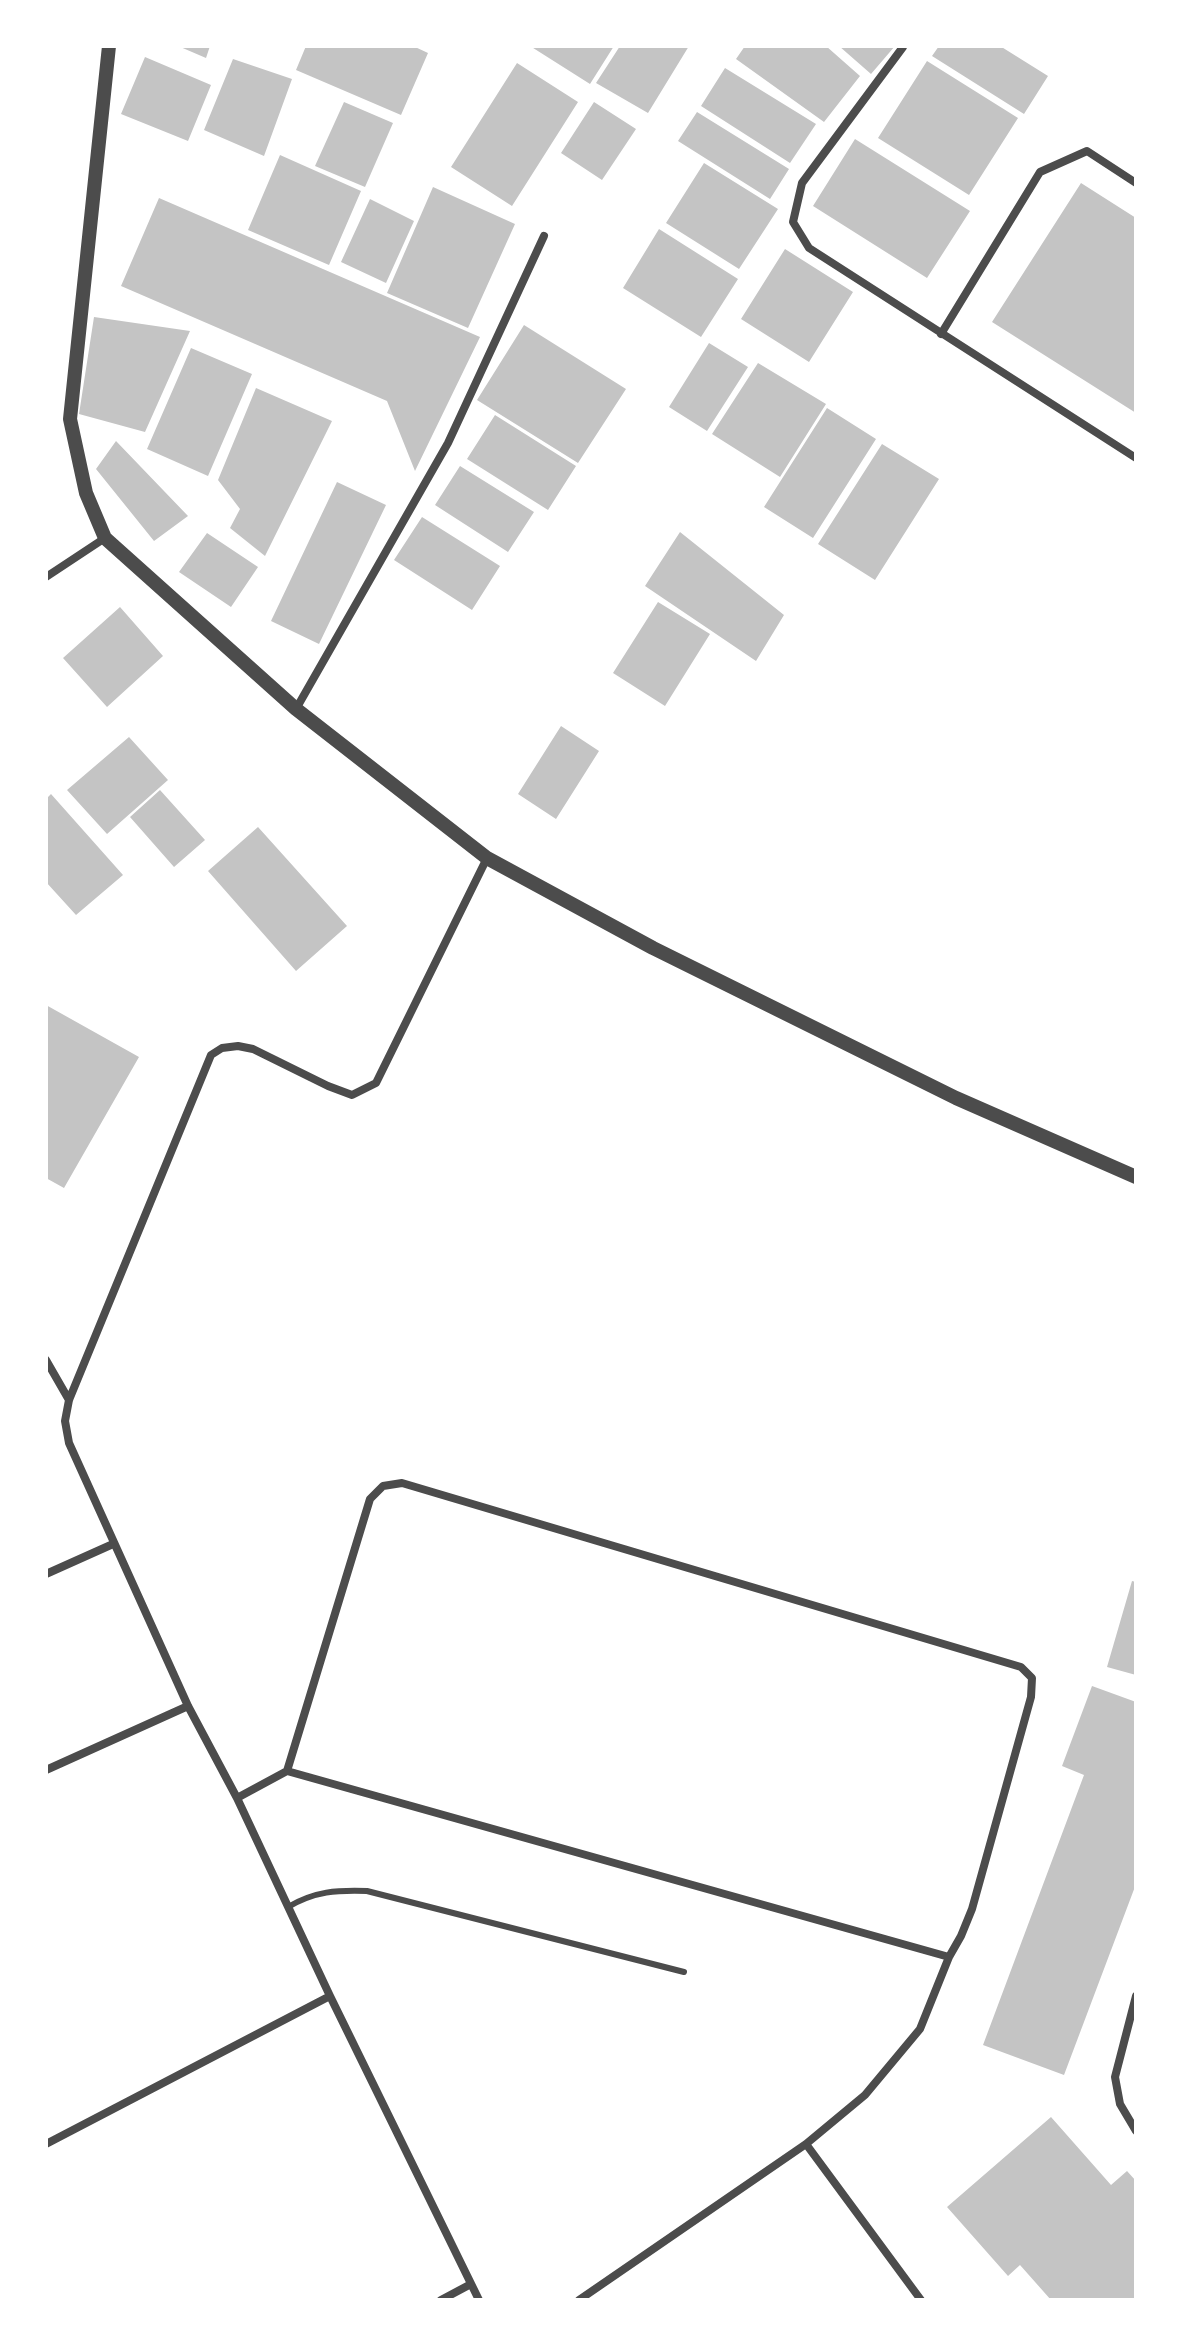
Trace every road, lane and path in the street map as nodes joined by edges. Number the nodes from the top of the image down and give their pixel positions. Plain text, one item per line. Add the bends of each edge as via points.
1 (109, 46) edge
2 (903, 47) edge
3 (1136, 183) edge
4 (544, 236) dead end
5 (941, 334) junction
6 (1136, 458) edge
7 (105, 538) junction
8 (46, 577) edge
9 (296, 709) junction
10 (487, 858) junction
11 (1136, 1177) edge
12 (46, 1360) edge
13 (69, 1400) junction
14 (113, 1544) junction
15 (46, 1574) edge
16 (188, 1706) junction
17 (46, 1770) edge
18 (287, 1771) junction
19 (237, 1798) junction
20 (288, 1907) junction
21 (949, 1957) junction
22 (684, 1972) dead end
23 (330, 1996) junction
24 (1136, 1996) edge
25 (1136, 2131) edge
26 (46, 2144) edge
27 (806, 2144) junction
28 (471, 2284) junction
29 (441, 2300) edge
30 (479, 2300) edge
31 (579, 2300) edge
32 (921, 2300) edge

1 - 7 street via 70,419 86,493
2 - 5 street via 802,183 793,222 809,248
3 - 5 street via 1087,151 1040,172
4 - 9 street via 448,443
5 - 6 street
7 - 8 street
7 - 9 street
9 - 10 street
10 - 11 street via 653,948 956,1098
10 - 13 street via 376,1083 352,1095 253,1049 222,1048 211,1055
12 - 13 street
13 - 14 street via 69,1443
14 - 15 street
14 - 16 street
16 - 17 street
16 - 19 street
18 - 19 street
18 - 21 street
18 - 21 street via 370,1499 383,1486 402,1483 1021,1667 1032,1678 1031,1697 972,1909
19 - 20 street
20 - 22 lane via 332,1890 367,1891
20 - 23 street
21 - 27 street via 920,2029 865,2095
23 - 26 street
23 - 28 street
24 - 25 street via 1115,2077 1120,2104
27 - 31 street
27 - 32 street
28 - 29 street
28 - 30 street

